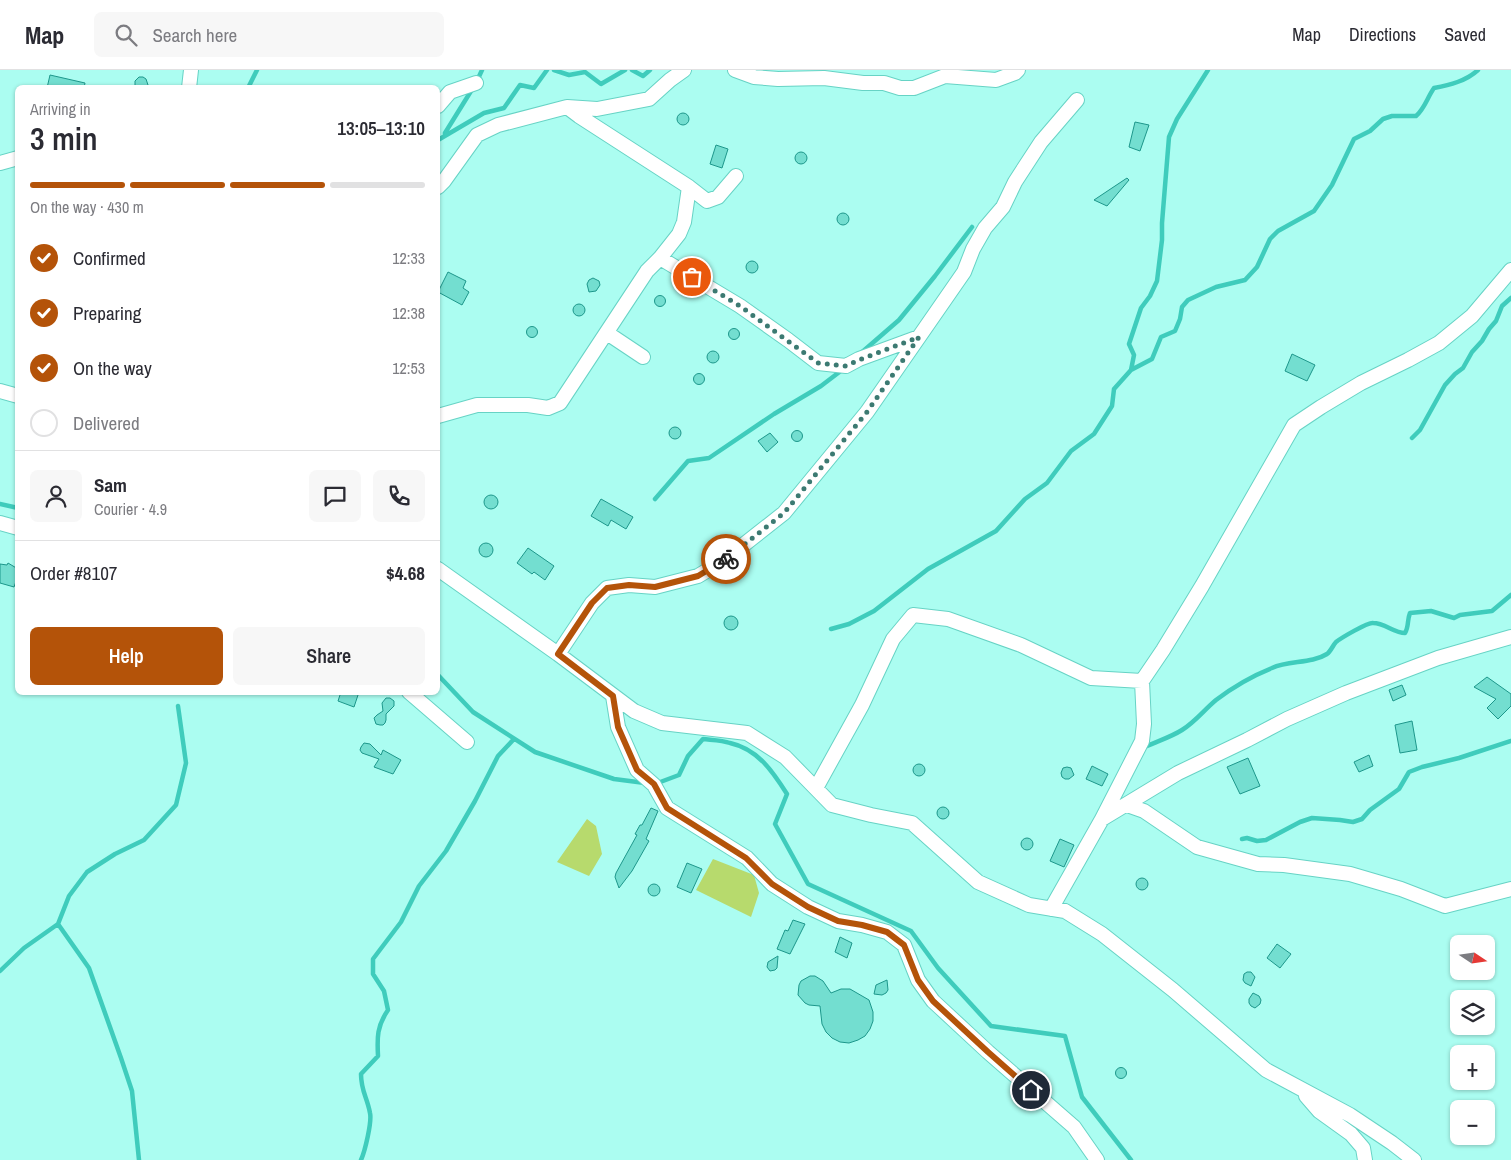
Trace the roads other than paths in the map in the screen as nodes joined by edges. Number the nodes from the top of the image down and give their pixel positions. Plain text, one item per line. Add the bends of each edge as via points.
1 (191, 70) edge
2 (684, 70) edge
3 (735, 70) edge
4 (1018, 70) edge
5 (476, 83) dead end
6 (189, 85) edge
7 (1078, 100) dead end
8 (440, 104) edge
9 (567, 107) junction
10 (15, 159) edge
11 (0, 163) edge
12 (736, 176) dead end
13 (440, 185) edge
14 (689, 187) junction
15 (660, 258) junction
16 (1511, 270) edge
17 (606, 333) junction
18 (919, 337) junction
19 (643, 357) dead end
20 (0, 391) edge
21 (15, 395) edge
22 (440, 415) edge
23 (0, 523) edge
24 (15, 527) edge
25 (440, 570) edge
26 (1511, 637) edge
27 (558, 654) junction
28 (1142, 681) junction
29 (413, 695) edge
30 (613, 696) junction
31 (467, 742) dead end
32 (816, 788) junction
33 (1127, 805) junction
34 (1102, 819) junction
35 (1511, 889) edge
36 (1051, 909) junction
37 (1298, 1088) junction
38 (1097, 1160) edge
39 (1365, 1160) edge
40 (1414, 1160) edge

1 - 6 street
2 - 9 street via 649,99 597,109
3 - 4 street via 778,79 824,78 884,83 900,88 914,88 945,76 996,80
5 - 8 street via 450,92
7 - 18 street via 1041,142 1003,207 985,228 964,272
9 - 13 street via 498,125 477,136
9 - 14 street
10 - 11 street
12 - 14 street via 718,197 707,201
14 - 15 street via 684,222
15 - 17 street
15 - 18 street via 740,306 818,363 846,366
16 - 28 street via 1472,316 1438,343 1361,383 1294,425 1202,586
17 - 19 street
17 - 22 street via 560,403 548,408 478,405
18 - 27 street via 867,412 784,513 723,561 698,576 655,587 629,585 607,588 592,603
20 - 21 street
23 - 24 street
25 - 27 street
26 - 33 street via 1438,658 1346,693 1178,773
27 - 30 street
28 - 32 street via 1091,678 1021,646 957,622 913,615 893,639 862,705
28 - 34 street via 1142,741
29 - 31 street
30 - 32 street via 634,711 662,723 747,733 785,757
30 - 38 street via 618,727 637,770 654,784 667,808 746,858 772,884 808,907 838,921 887,932 904,945 918,980 933,1001 1074,1127
32 - 36 street via 832,805 912,822 978,882 1029,905
33 - 34 street
33 - 35 street via 1144,811 1196,847 1258,864 1350,874 1445,906
34 - 36 street
36 - 37 street via 1065,911 1102,934 1266,1070
37 - 39 street via 1319,1111 1351,1134 1363,1148
37 - 40 street via 1350,1116

